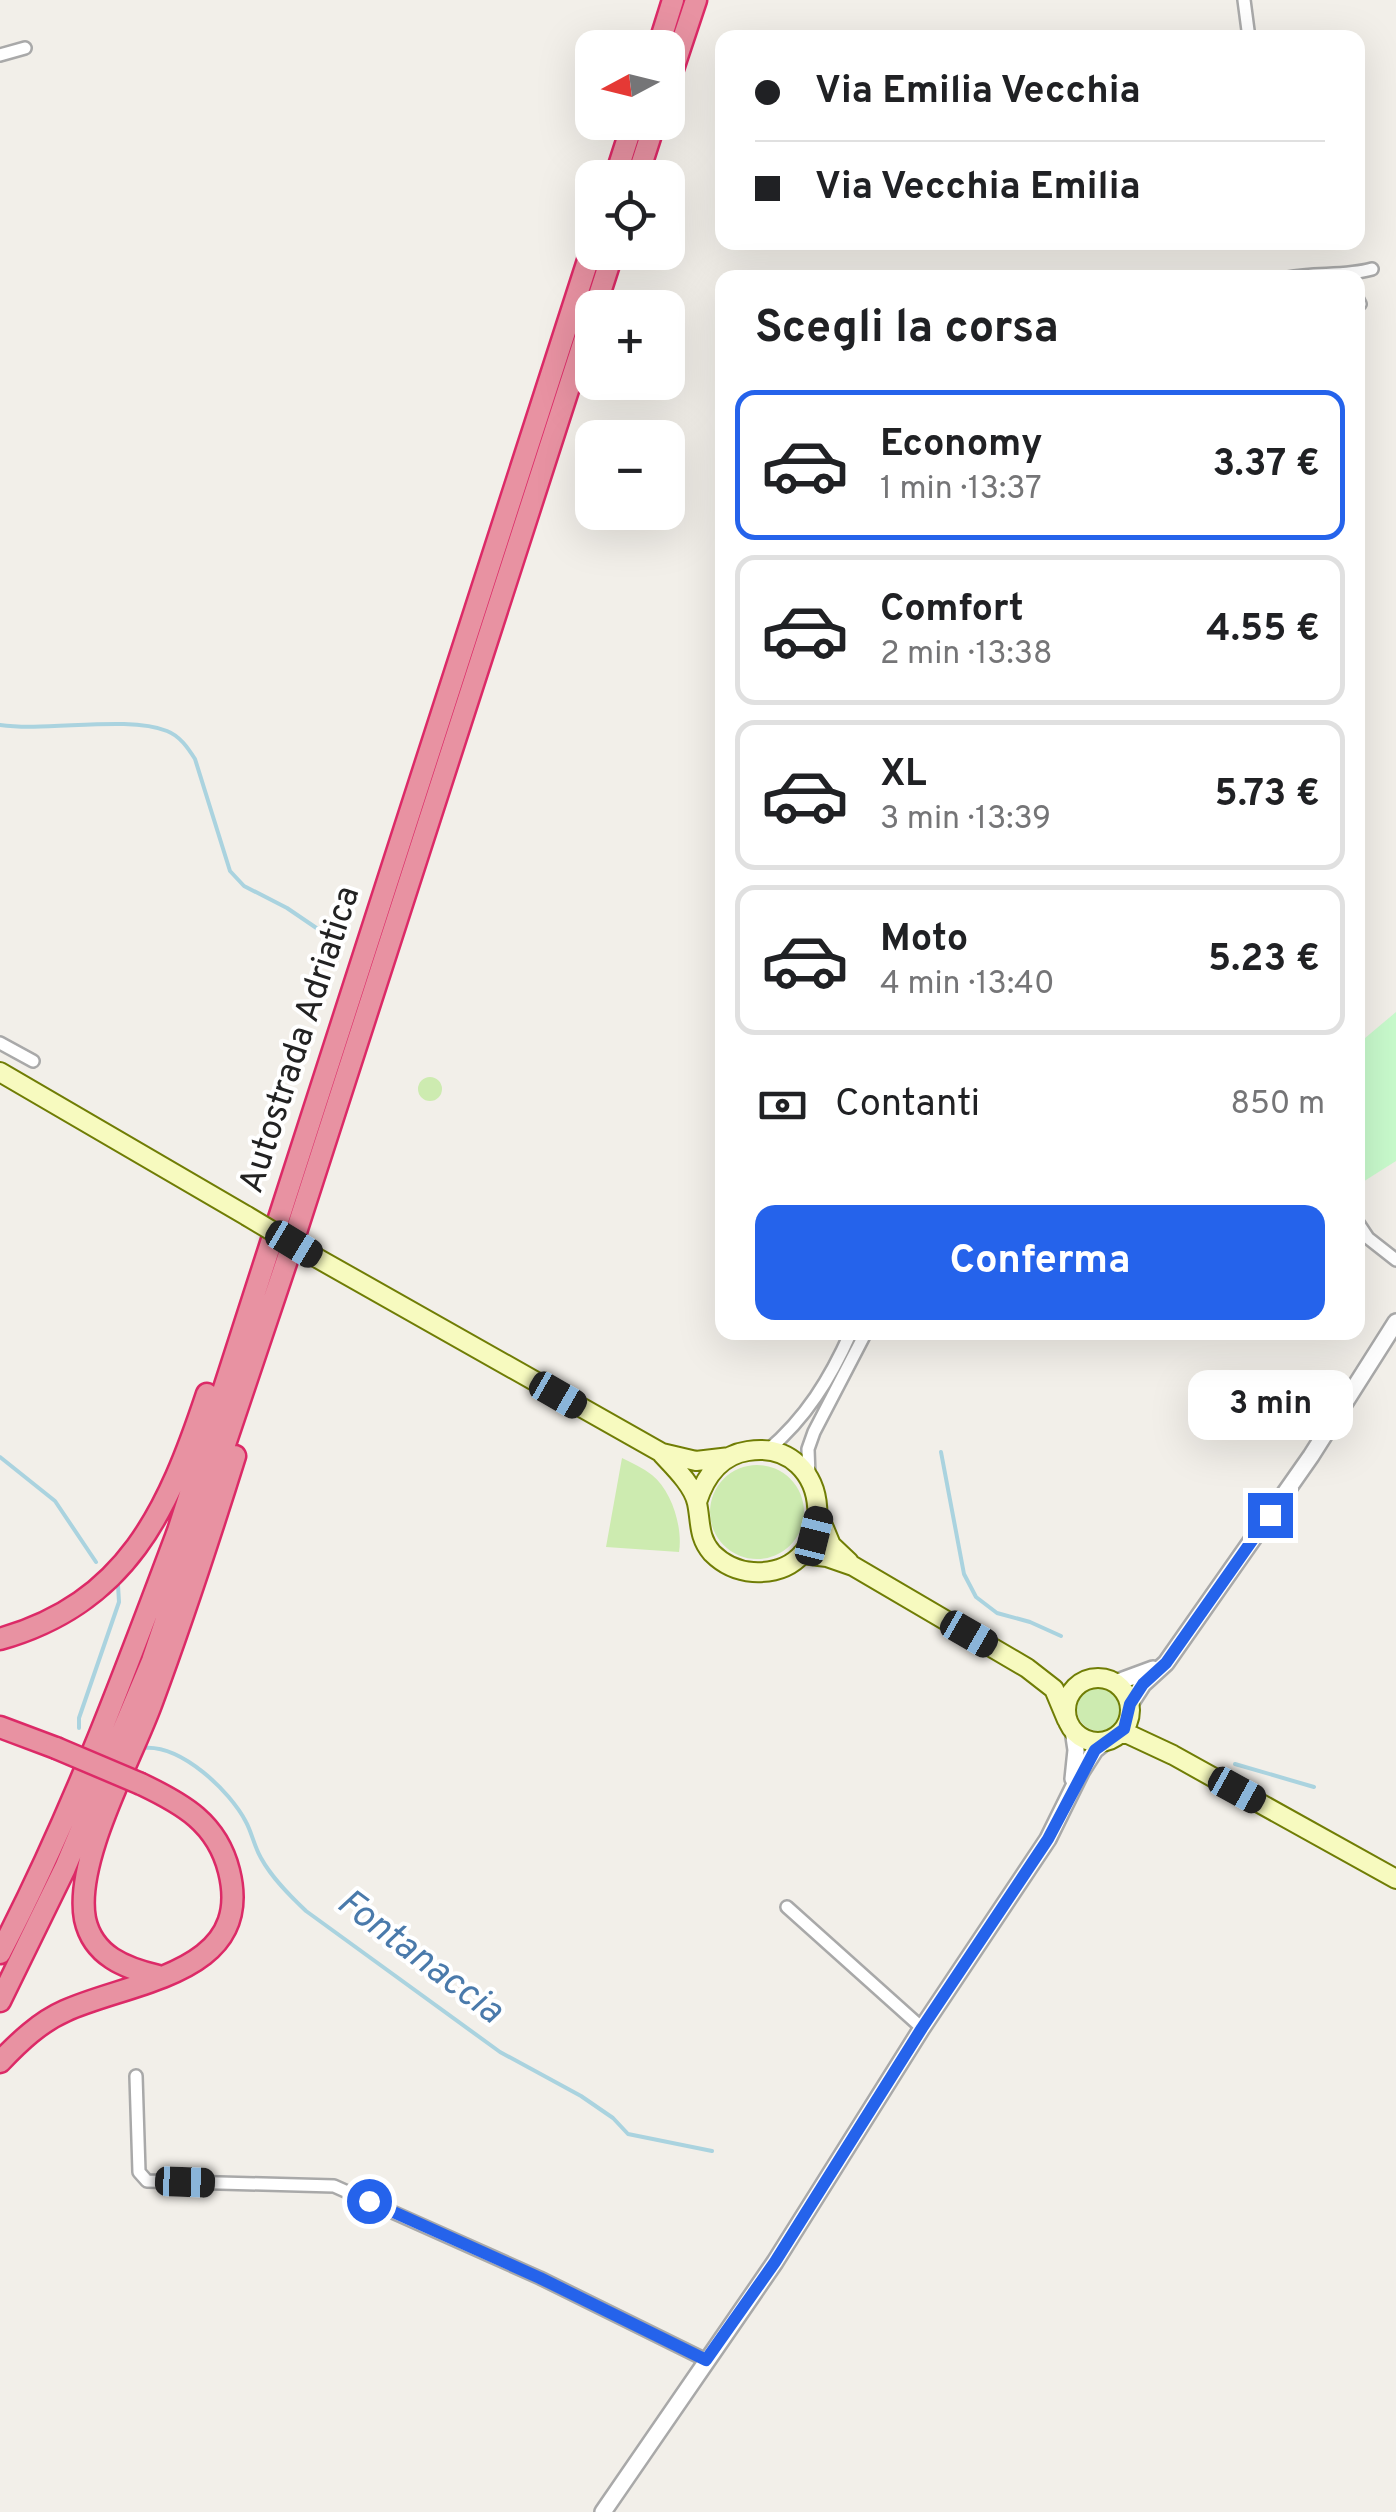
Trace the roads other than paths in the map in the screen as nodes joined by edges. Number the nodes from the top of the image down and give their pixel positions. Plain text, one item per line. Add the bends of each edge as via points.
1 (673, 0) edge
2 (696, 0) edge
3 (1244, 0) edge
4 (664, 30) edge
5 (1248, 30) edge
6 (685, 33) edge
7 (25, 48) dead end
8 (0, 55) edge
9 (585, 270) edge
10 (1372, 270) dead end
11 (1365, 271) edge
12 (575, 369) edge
13 (0, 1042) edge
14 (33, 1061) dead end
15 (0, 1072) edge
16 (316, 1100) junction
17 (1365, 1234) edge
18 (1396, 1260) edge
19 (286, 1263) junction
20 (1396, 1322) edge
21 (847, 1340) edge
22 (862, 1340) edge
23 (767, 1451) junction
24 (662, 1453) junction
25 (730, 1457) junction
26 (811, 1480) junction
27 (697, 1502) junction
28 (819, 1516) junction
29 (802, 1554) junction
30 (853, 1566) junction
31 (0, 1639) edge
32 (1166, 1663) junction
33 (1027, 1668) junction
34 (1089, 1679) junction
35 (1115, 1683) junction
36 (1130, 1708) junction
37 (1070, 1724) junction
38 (0, 1727) edge
39 (1112, 1738) junction
40 (1173, 1755) junction
41 (1070, 1798) junction
42 (1396, 1879) edge
43 (788, 1907) dead end
44 (0, 1953) edge
45 (158, 1976) junction
46 (0, 2000) edge
47 (922, 2028) junction
48 (0, 2062) edge
49 (136, 2076) dead end
50 (706, 2360) junction
51 (603, 2512) edge

1 - 4 highway
2 - 6 highway
3 - 5 street
7 - 8 street
9 - 16 highway, Autostrada Adriatica
10 - 11 street
12 - 19 highway, Autostrada Adriatica
13 - 14 street
15 - 24 main road, bridge
16 - 31 highway via 293,1146 194,1433 158,1514 118,1572 91,1597 62,1616
16 - 44 highway, Autostrada Adriatica via 178,1531 122,1680
17 - 18 street
19 - 45 highway via 198,1576 85,1881 85,1919 96,1944 123,1966
19 - 46 highway, Autostrada Adriatica via 152,1662 65,1868
20 - 32 street
21 - 23 street via 815,1402
22 - 26 street via 808,1450
23 - 25 main road
23 - 26 main road via 784,1456
24 - 25 main road via 696,1461
24 - 27 main road
25 - 27 main road via 714,1468
26 - 28 main road
27 - 29 main road via 702,1538 727,1565 765,1573
28 - 29 main road
28 - 30 main road via 831,1545
29 - 30 main road
30 - 33 main road
32 - 35 street
32 - 36 street
33 - 34 main road
33 - 37 main road via 1054,1690
34 - 35 main road
34 - 37 main road via 1069,1696
35 - 36 main road
36 - 39 main road
36 - 40 main road
37 - 39 main road via 1084,1739
37 - 41 street via 1076,1750
38 - 45 highway, bridge via 141,1784 186,1806 205,1824 224,1854 232,1890 224,1930 208,1953 182,1971
39 - 40 main road via 1128,1734
39 - 41 street via 1095,1750
40 - 42 main road
41 - 47 street
43 - 47 street
45 - 48 highway via 58,2014
47 - 50 street
49 - 50 street via 140,2172 148,2182 334,2186
50 - 51 street

